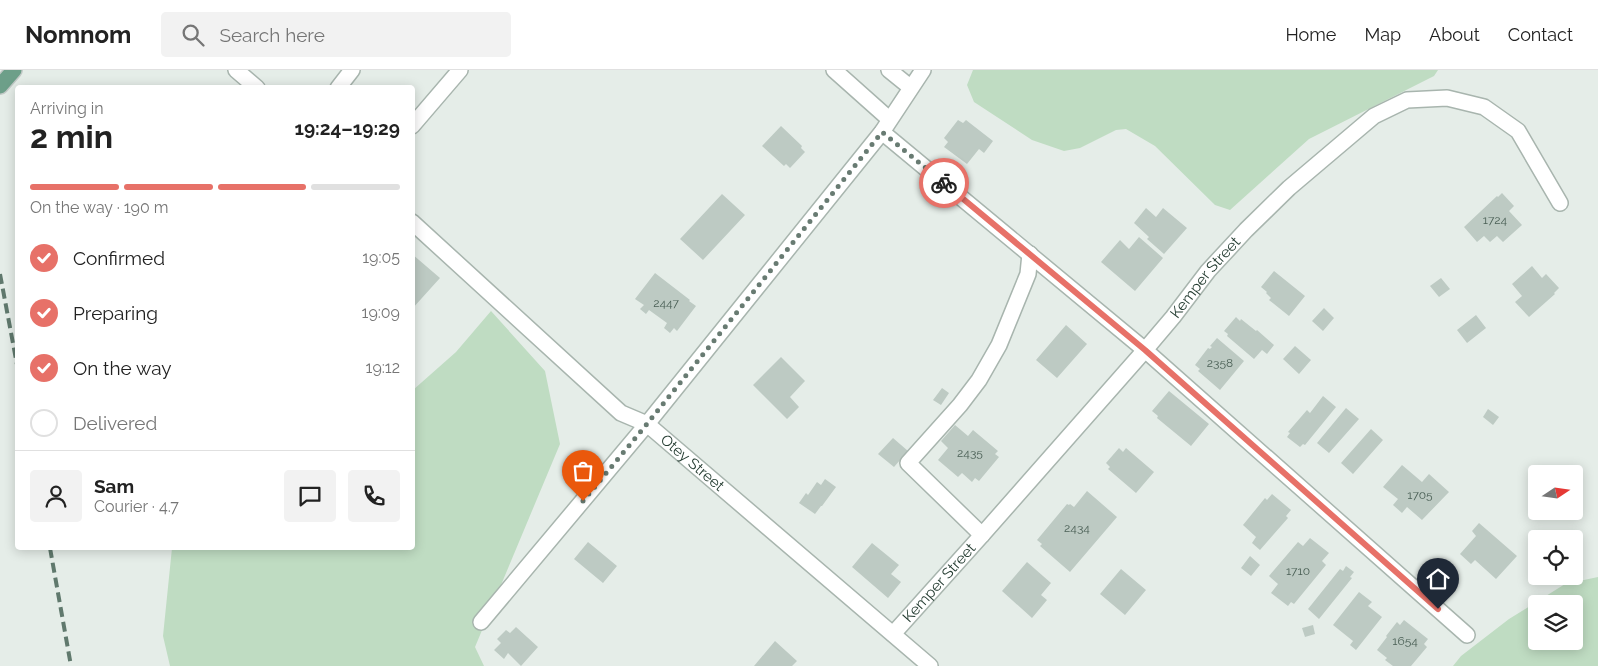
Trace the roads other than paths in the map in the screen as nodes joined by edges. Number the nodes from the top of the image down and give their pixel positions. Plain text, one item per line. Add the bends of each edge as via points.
1 (14, 70) edge
2 (352, 70) edge
3 (460, 70) edge
4 (834, 70) edge
5 (889, 70) edge
6 (923, 70) edge
7 (340, 85) edge
8 (0, 86) edge
9 (910, 87) junction
10 (415, 122) edge
11 (885, 126) junction
12 (1560, 203) dead end
13 (415, 225) edge
14 (1030, 254) junction
15 (1145, 350) junction
16 (647, 424) junction
17 (982, 535) junction
18 (481, 622) dead end
19 (893, 634) junction
20 (1467, 635) dead end
21 (930, 666) edge

1 - 8 main road
2 - 7 street
3 - 10 street
4 - 11 street
5 - 9 street
6 - 9 street
9 - 11 street
11 - 14 street
11 - 16 street
12 - 15 street, Kemper Street via 1518,131 1484,107 1448,98 1407,100 1374,116 1289,188 1208,271
13 - 16 street, Otey Street via 621,413
14 - 15 street
14 - 17 street via 1028,274 999,344 979,380 908,463
15 - 17 street, Kemper Street
15 - 20 street
16 - 18 street
16 - 19 street, Otey Street
17 - 19 street, Kemper Street
19 - 21 street, Otey Street

